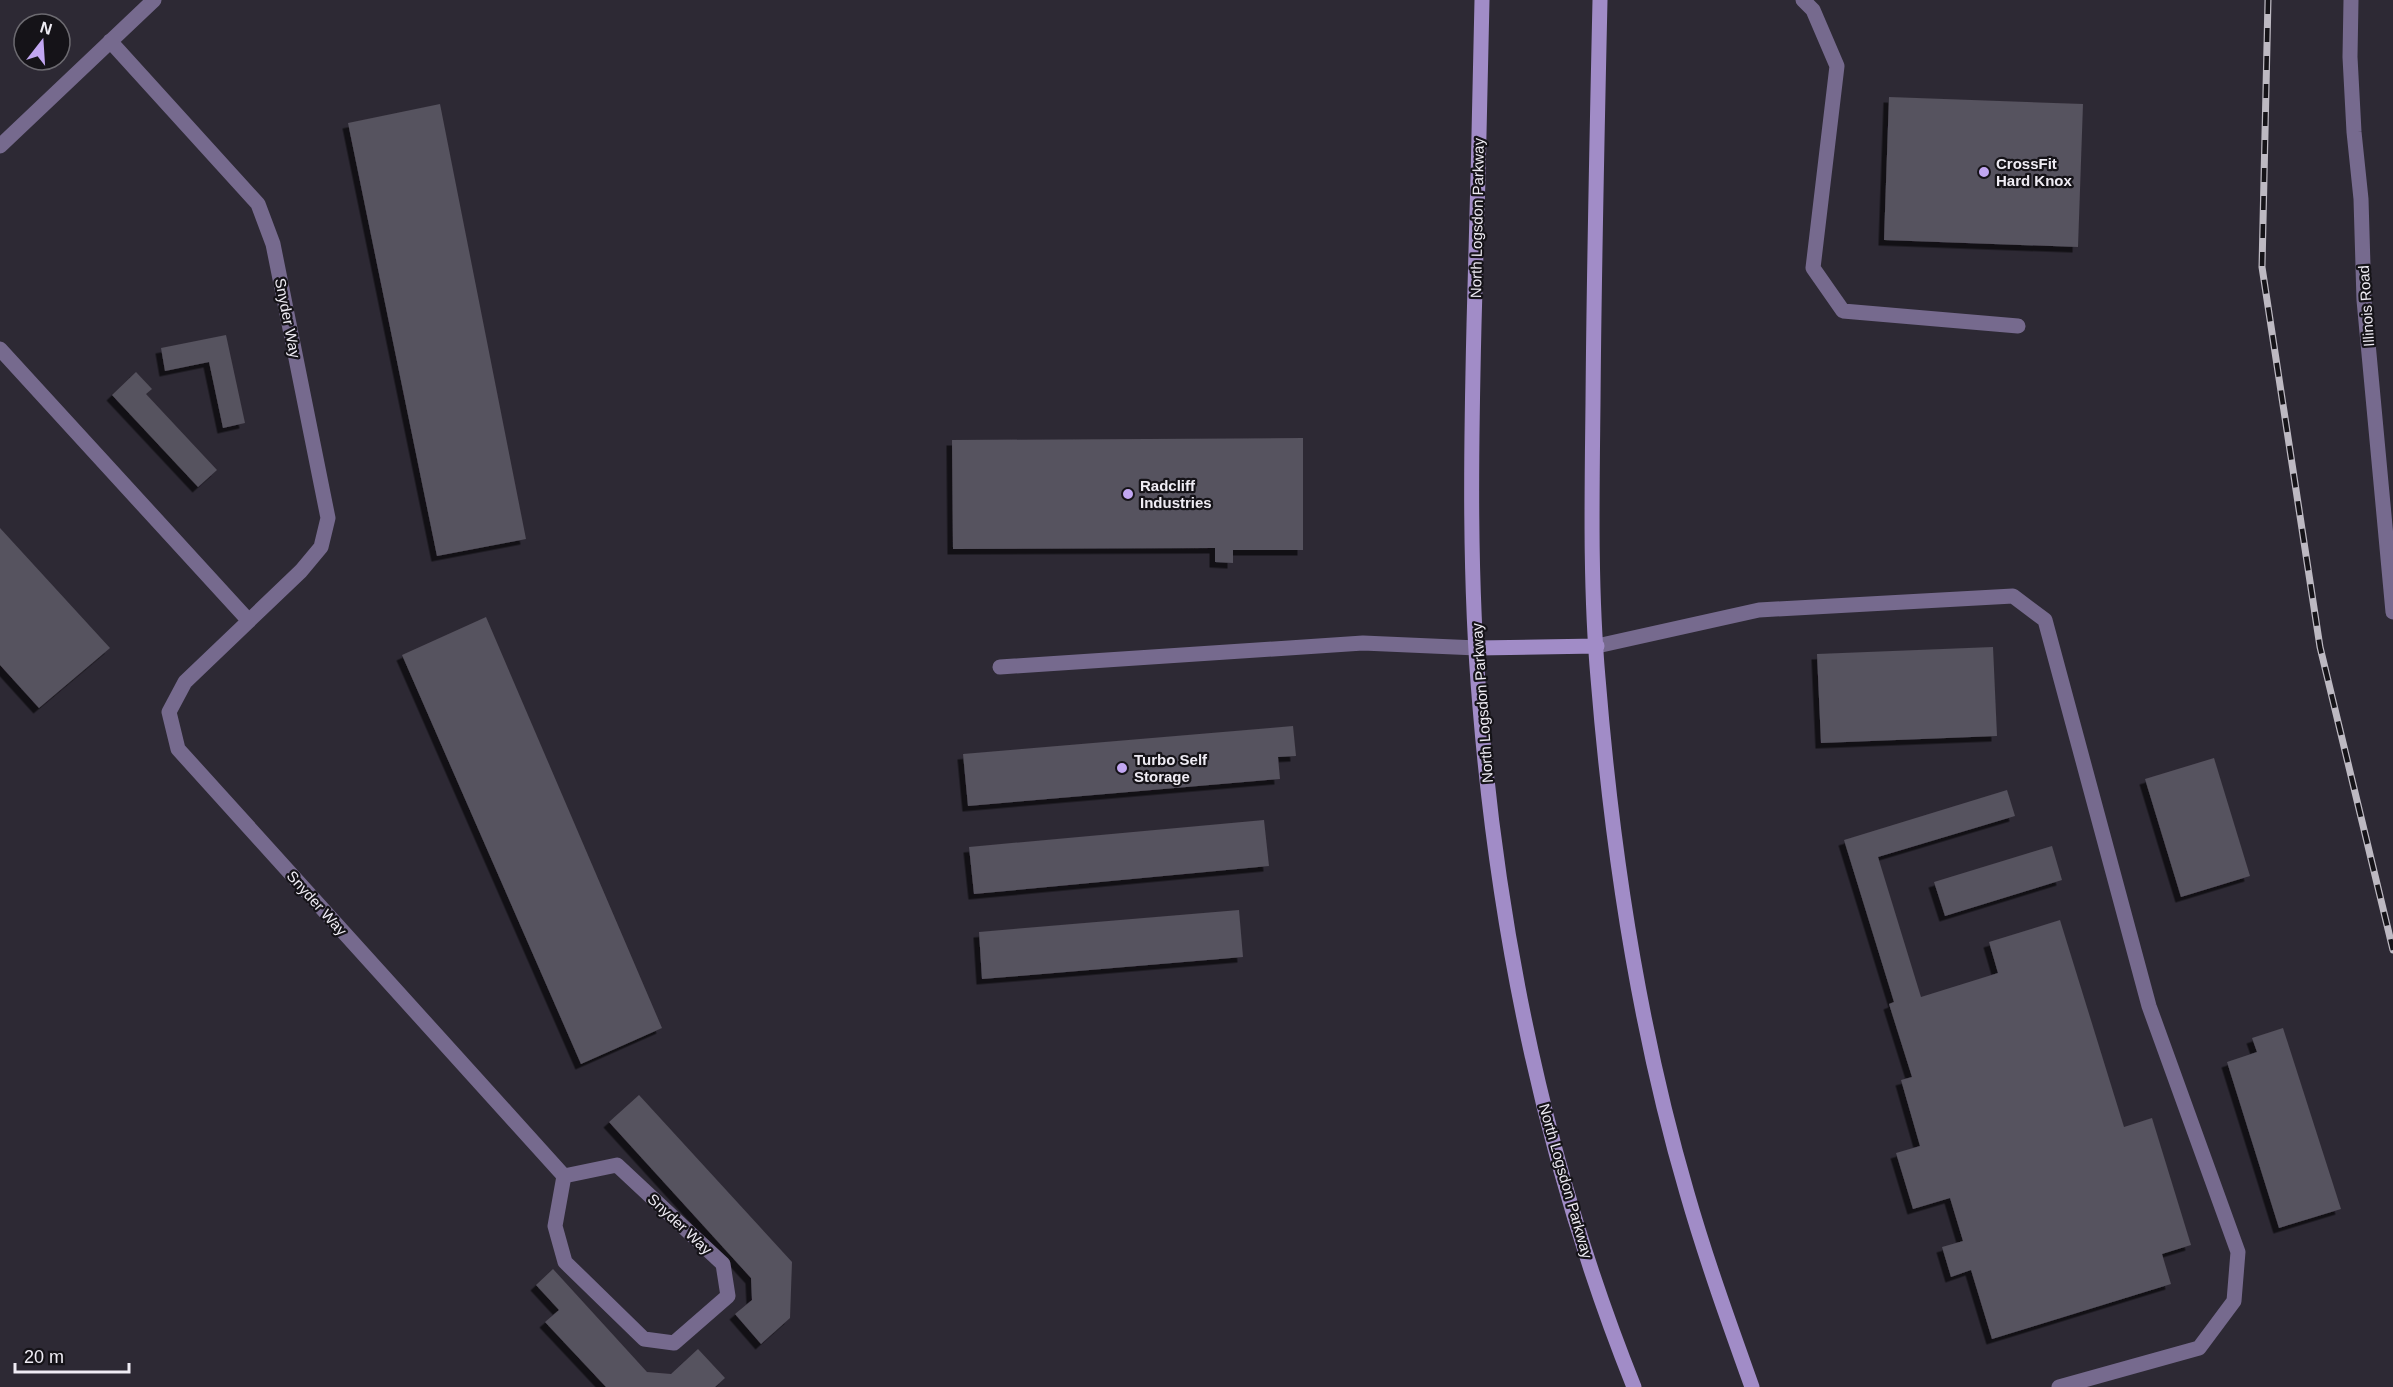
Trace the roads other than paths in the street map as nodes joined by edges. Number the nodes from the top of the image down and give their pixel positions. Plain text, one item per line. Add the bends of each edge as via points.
1 (154, 0) edge
2 (1482, 0) edge
3 (1600, 0) edge
4 (1803, 0) edge
5 (2351, 0) edge
6 (110, 42) junction
7 (0, 146) edge
8 (2018, 326) dead end
9 (0, 349) edge
10 (2393, 612) edge
11 (249, 621) junction
12 (1596, 646) junction
13 (1476, 648) junction
14 (1000, 667) dead end
15 (564, 1176) junction
16 (1634, 1387) edge
17 (1752, 1387) edge
18 (2059, 1387) edge

1 - 6 street
2 - 13 main road, North Logsdon Parkway via 1471,483
3 - 12 main road via 1592,530
4 - 8 street via 1813,10 1837,66 1813,268 1843,310
5 - 10 street, Illinois Road via 2350,57 2364,300
6 - 7 street
6 - 11 street, Snyder Way via 258,204 273,244 328,518 321,547
9 - 11 street
11 - 15 street, Snyder Way via 185,682 169,712 178,749
12 - 13 main road
12 - 17 main road via 1611,808 1630,938 1655,1067 1686,1192
12 - 18 street via 1759,610 2013,596 2045,620 2150,1006 2238,1252 2234,1301 2199,1348
13 - 14 street via 1363,643
13 - 16 main road, North Logsdon Parkway via 1491,817 1529,1042 1556,1154 1586,1253
15 - 15 street, Snyder Way via 555,1226 564,1262 644,1338 674,1343 728,1296 723,1264 617,1166

